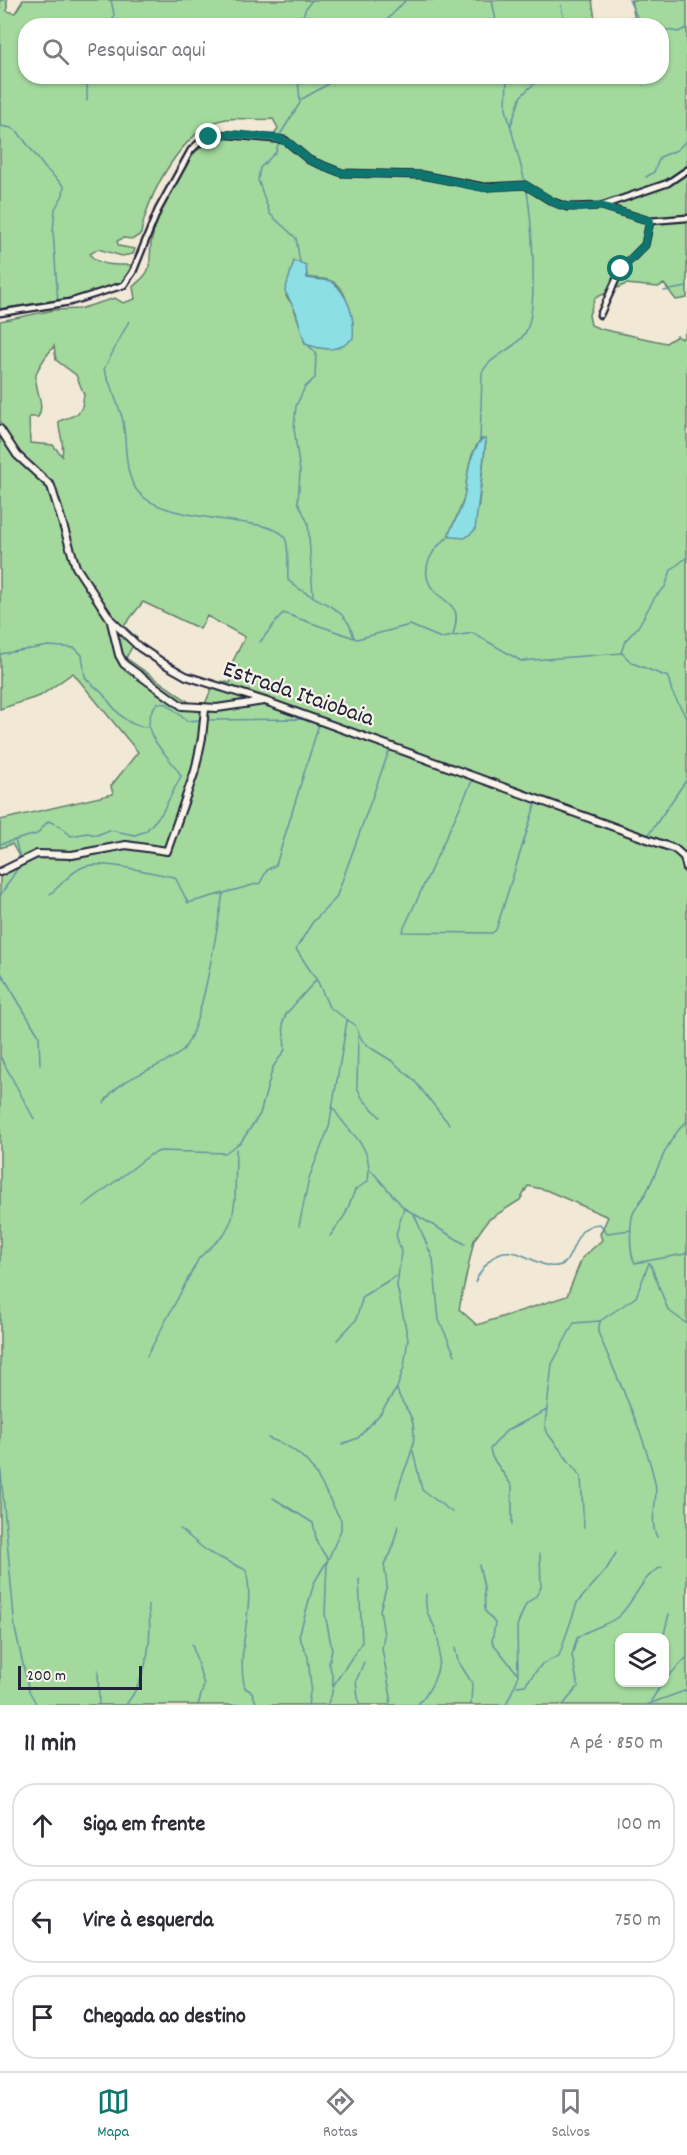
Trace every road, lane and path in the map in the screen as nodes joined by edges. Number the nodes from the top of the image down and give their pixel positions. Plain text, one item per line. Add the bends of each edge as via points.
1 (687, 170) edge
2 (601, 206) junction
3 (687, 218) edge
4 (650, 221) junction
5 (0, 313) edge
6 (600, 315) dead end
7 (0, 429) edge
8 (111, 620) junction
9 (265, 701) junction
10 (205, 709) junction
11 (687, 869) edge
12 (0, 872) edge

1 - 2 street via 668,183
2 - 4 street
2 - 5 street via 559,205 525,185 484,188 422,175 342,173 309,160 285,140 219,134 191,150 124,285 70,302
3 - 4 street
4 - 6 street via 645,245 621,269
7 - 8 street, Estrada Itaiobaia via 17,455 51,486 76,567
8 - 9 street, Estrada Itaiobaia via 145,652 174,670
8 - 10 street via 118,655 128,669 177,704
9 - 10 street
9 - 11 street, Estrada Itaiobaia via 675,849 684,857
10 - 12 street via 195,771 167,851 126,845 72,855 37,854

